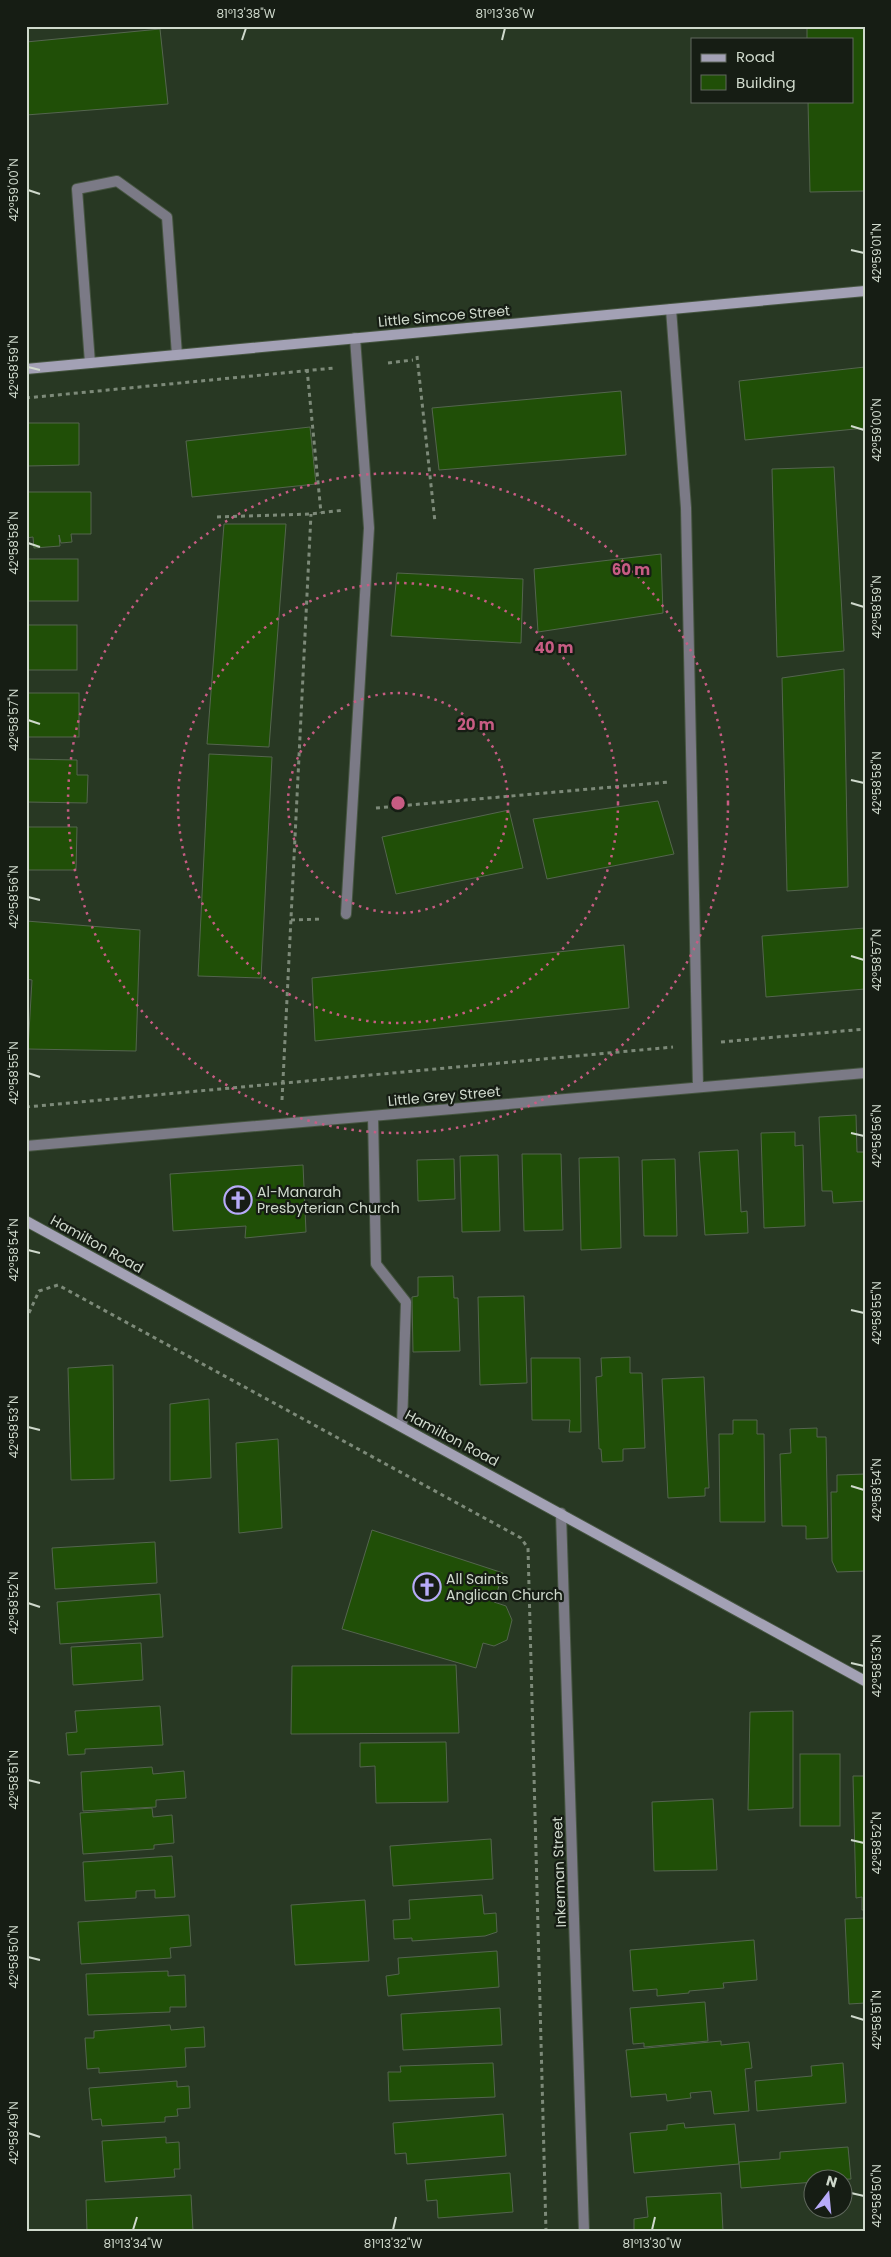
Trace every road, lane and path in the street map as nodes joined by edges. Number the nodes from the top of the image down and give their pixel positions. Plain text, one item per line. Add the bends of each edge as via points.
1 (865, 291) edge
2 (672, 309) junction
3 (415, 333) junction
4 (355, 338) junction
5 (304, 343) junction
6 (177, 355) junction
7 (90, 363) junction
8 (338, 368) dead end
9 (26, 369) edge
10 (307, 370) junction
11 (26, 398) edge
12 (367, 508) junction
13 (321, 513) junction
14 (311, 514) junction
15 (217, 517) dead end
16 (435, 522) dead end
17 (692, 780) junction
18 (353, 810) junction
19 (346, 914) joint
20 (291, 920) junction
21 (865, 1029) edge
22 (698, 1044) junction
23 (865, 1073) edge
24 (283, 1083) junction
25 (698, 1087) junction
26 (26, 1106) edge
27 (373, 1116) junction
28 (281, 1124) junction
29 (26, 1146) edge
30 (26, 1221) edge
31 (29, 1313) dead end
32 (402, 1426) junction
33 (561, 1513) junction
34 (865, 1681) edge
35 (546, 2231) edge
36 (584, 2231) edge

1 - 2 main road, Little Simcoe Street
2 - 3 main road, Little Simcoe Street
2 - 17 street via 686,508
3 - 4 main road, Little Simcoe Street
3 - 16 path
4 - 5 main road, Little Simcoe Street
4 - 12 street
5 - 6 main road, Little Simcoe Street
5 - 10 path
6 - 7 main road, Little Simcoe Street
6 - 7 street via 166,217 117,181 77,189
7 - 9 main road, Little Simcoe Street
8 - 10 path
10 - 11 path
10 - 13 path
12 - 13 path
12 - 18 street via 369,528
13 - 14 path
14 - 15 path
14 - 20 path
17 - 18 path
17 - 22 street
18 - 19 street
19 - 20 path via 327,919
20 - 24 path
21 - 22 path
22 - 24 path
22 - 25 street
23 - 25 street, Little Grey Street
24 - 26 path
24 - 28 path
25 - 27 street, Little Grey Street
27 - 28 street, Little Grey Street
27 - 32 street via 376,1264 406,1302
28 - 29 street, Little Grey Street
30 - 32 main road, Hamilton Road
31 - 35 path via 39,1291 58,1285 521,1538 528,1548
32 - 33 main road, Hamilton Road
33 - 34 main road, Hamilton Road
33 - 36 street, Inkerman Street

